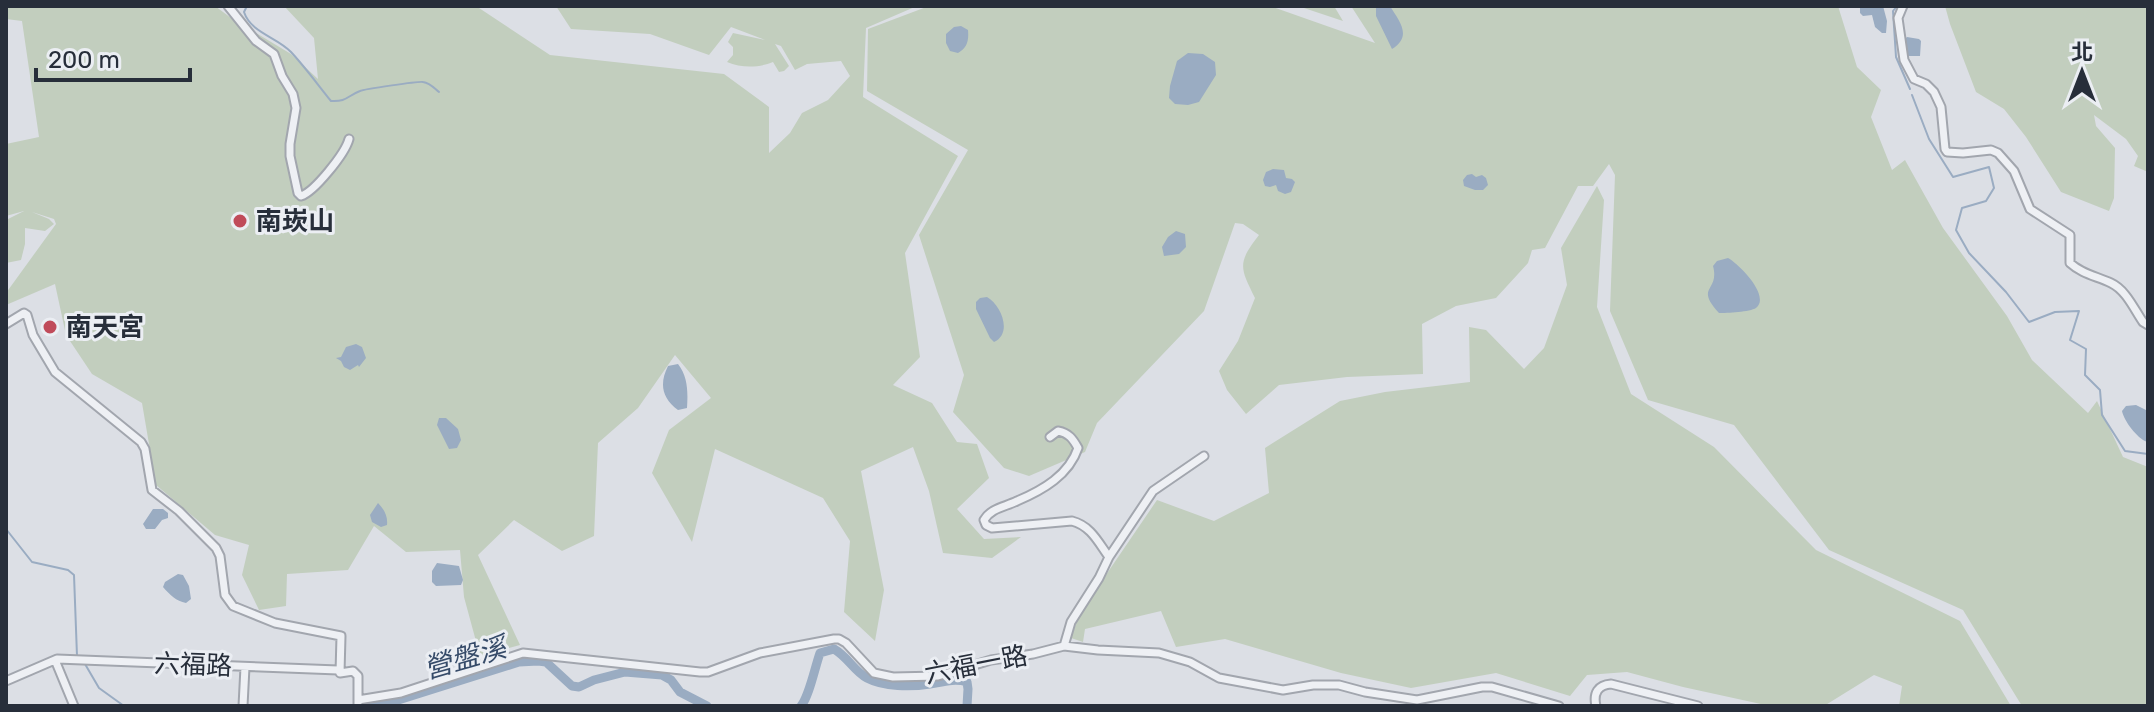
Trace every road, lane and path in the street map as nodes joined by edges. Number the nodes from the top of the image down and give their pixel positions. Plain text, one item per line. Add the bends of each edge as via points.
1 (228, 6) edge
2 (1903, 6) edge
3 (349, 139) dead end
4 (6, 324) edge
5 (2148, 325) edge
6 (1050, 437) dead end
7 (1204, 456) dead end
8 (1109, 557) junction
9 (1064, 646) junction
10 (55, 660) junction
11 (245, 667) junction
12 (340, 673) junction
13 (6, 681) edge
14 (358, 702) edge
15 (74, 706) edge
16 (243, 706) edge
17 (1559, 706) edge
18 (1596, 706) edge
19 (1698, 706) edge

1 - 3 street via 256,41 274,54 296,102 290,156 301,196 333,167
2 - 5 street via 1898,18 1904,60 1914,79 1934,92 1947,152 1998,153 2014,171 2030,209 2070,235 2070,263 2121,290
4 - 12 street via 27,315 55,372 141,442 152,490 216,548 225,595 233,606 275,623 341,636
6 - 8 street via 1058,431 1072,438 1078,448 1074,461 1045,487 988,513 986,525 1072,521 1083,524
7 - 8 street via 1153,491
8 - 9 street via 1071,622
9 - 14 street, 六福一路 via 914,678 874,673 839,639 760,653 708,672 523,653
9 - 17 street, 六福一路 via 1159,653 1219,678 1283,690 1339,685 1417,700 1492,687
10 - 11 street, 六福路
10 - 13 street, 六福路
10 - 15 street
11 - 12 street, 六福路
11 - 16 street
12 - 14 street via 353,671 358,676
18 - 19 street via 1594,698 1604,684

